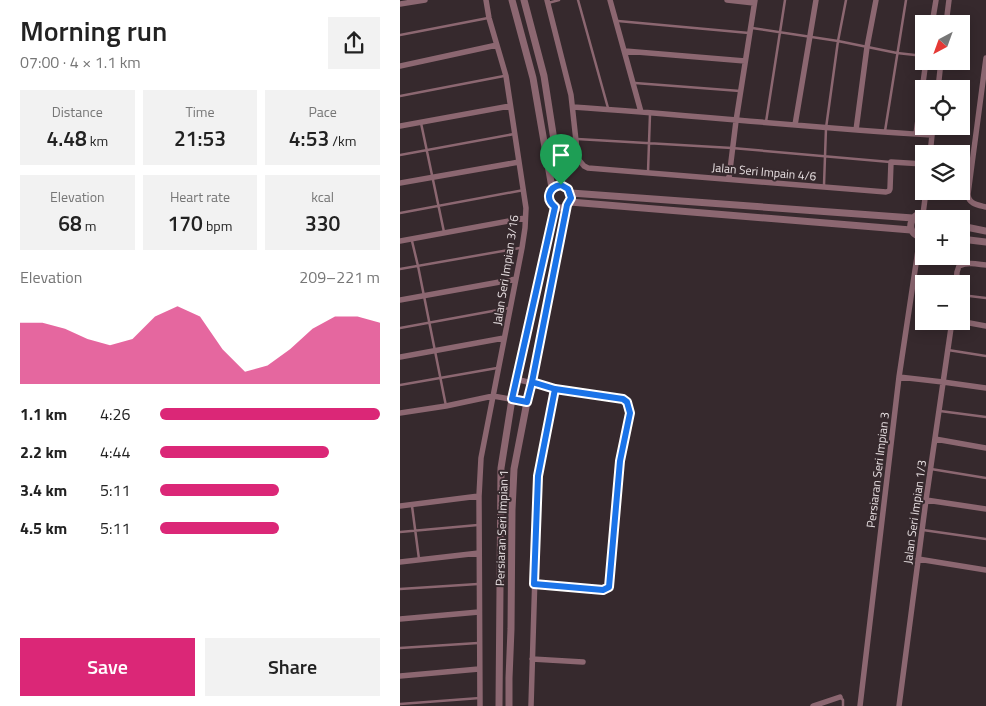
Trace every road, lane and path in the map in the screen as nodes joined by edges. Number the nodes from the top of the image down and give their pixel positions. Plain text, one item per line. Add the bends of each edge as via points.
1 (425, 0) edge
2 (486, 0) edge
3 (512, 0) edge
4 (524, 0) edge
5 (559, 0) edge
6 (578, 0) edge
7 (610, 0) edge
8 (727, 0) edge
9 (786, 0) edge
10 (816, 0) edge
11 (846, 0) edge
12 (876, 0) edge
13 (906, 0) edge
14 (936, 0) edge
15 (949, 0) edge
16 (754, 1) edge
17 (548, 2) edge
18 (400, 4) edge
19 (934, 15) edge
20 (947, 15) edge
21 (489, 18) junction
22 (616, 21) junction
23 (750, 30) junction
24 (781, 32) junction
25 (400, 34) edge
26 (810, 37) junction
27 (838, 41) junction
28 (497, 45) junction
29 (867, 47) junction
30 (624, 51) junction
31 (897, 53) junction
32 (915, 55) edge
33 (986, 58) edge
34 (745, 61) junction
35 (400, 66) edge
36 (985, 66) edge
37 (506, 76) junction
38 (633, 82) junction
39 (740, 91) junction
40 (400, 96) edge
41 (510, 106) junction
42 (573, 108) junction
43 (608, 110) junction
44 (641, 112) junction
45 (650, 113) junction
46 (736, 121) junction
47 (421, 123) junction
48 (766, 123) junction
49 (795, 125) junction
50 (400, 126) edge
51 (826, 128) junction
52 (856, 130) junction
53 (885, 132) junction
54 (515, 134) junction
55 (915, 134) edge
56 (932, 135) edge
57 (575, 139) junction
58 (649, 143) junction
59 (931, 145) edge
60 (732, 148) junction
61 (427, 151) junction
62 (400, 155) edge
63 (824, 156) junction
64 (519, 162) junction
65 (891, 162) junction
66 (915, 163) edge
67 (648, 172) junction
68 (432, 177) junction
69 (730, 178) junction
70 (400, 183) edge
71 (561, 185) junction
72 (824, 187) junction
73 (552, 188) junction
74 (524, 190) junction
75 (571, 193) junction
76 (569, 203) junction
77 (439, 207) junction
78 (555, 207) junction
79 (986, 207) edge
80 (400, 213) edge
81 (526, 218) junction
82 (913, 218) joint
83 (970, 228) edge
84 (911, 230) junction
85 (986, 231) edge
86 (444, 234) junction
87 (915, 235) edge
88 (412, 239) junction
89 (970, 239) edge
90 (400, 241) edge
91 (986, 242) edge
92 (522, 248) junction
93 (917, 265) edge
94 (418, 266) junction
95 (986, 266) edge
96 (400, 269) edge
97 (957, 275) edge
98 (516, 279) junction
99 (970, 295) edge
100 (424, 296) junction
101 (986, 298) edge
102 (400, 300) edge
103 (511, 308) junction
104 (430, 323) junction
105 (970, 323) edge
106 (986, 326) edge
107 (400, 328) edge
108 (950, 330) edge
109 (504, 338) junction
110 (435, 350) junction
111 (947, 350) junction
112 (400, 356) edge
113 (986, 356) edge
114 (498, 368) junction
115 (441, 377) junction
116 (899, 377) junction
117 (516, 379) junction
118 (532, 382) junction
119 (943, 382) junction
120 (400, 384) edge
121 (986, 388) edge
122 (555, 389) junction
123 (493, 396) junction
124 (512, 399) junction
125 (527, 402) junction
126 (446, 406) junction
127 (939, 410) junction
128 (400, 413) edge
129 (986, 417) edge
130 (935, 439) junction
131 (986, 448) edge
132 (931, 469) junction
133 (986, 478) edge
134 (479, 496) junction
135 (926, 500) junction
136 (411, 505) junction
137 (400, 506) edge
138 (986, 509) edge
139 (480, 525) junction
140 (922, 530) junction
141 (415, 531) junction
142 (400, 532) edge
143 (986, 540) edge
144 (479, 553) junction
145 (419, 559) junction
146 (918, 559) junction
147 (400, 562) edge
148 (986, 570) edge
149 (479, 584) junction
150 (534, 584) junction
151 (400, 589) edge
152 (479, 612) junction
153 (400, 619) edge
154 (479, 643) junction
155 (400, 648) edge
156 (532, 659) junction
157 (583, 662) dead end
158 (479, 669) junction
159 (400, 676) edge
160 (840, 697) joint
161 (480, 698) junction
162 (400, 704) edge
163 (480, 706) edge
164 (499, 706) edge
165 (510, 706) edge
166 (531, 706) edge
167 (813, 706) edge
168 (843, 706) edge
169 (860, 706) edge
170 (899, 706) edge

1 - 18 street
2 - 21 street, Jalan Seri Impian 3/16
3 - 73 street via 533,78
4 - 71 street via 544,76
5 - 17 lane
6 - 43 lane
7 - 22 street
8 - 16 street
9 - 24 lane
10 - 26 street
11 - 27 lane
12 - 29 street
13 - 31 lane
14 - 19 street
15 - 20 street
16 - 23 street
17 - 42 street
21 - 25 lane
21 - 28 street, Jalan Seri Impian 3/16
22 - 23 lane
22 - 30 street
23 - 24 lane
23 - 34 street
24 - 26 lane
24 - 48 lane
26 - 27 lane
26 - 49 street
27 - 29 lane
27 - 51 lane
28 - 35 street
28 - 37 street, Jalan Seri Impian 3/16
29 - 31 lane
29 - 52 street
30 - 34 street
30 - 38 street
31 - 32 lane
31 - 53 lane
33 - 36 street
34 - 39 street
36 - 79 street via 968,199
37 - 40 lane
37 - 41 street, Jalan Seri Impian 3/16
38 - 39 lane
38 - 44 street
39 - 46 street
41 - 47 street
41 - 54 street, Jalan Seri Impian 3/16
42 - 43 street
42 - 57 street
43 - 44 street
44 - 45 street
45 - 46 street
45 - 58 lane
46 - 48 street
46 - 60 street
47 - 50 street
47 - 61 lane
48 - 49 street
49 - 51 street
51 - 52 street
51 - 63 lane
52 - 53 street
53 - 55 street
54 - 61 lane
54 - 64 street, Jalan Seri Impian 3/16
56 - 59 street
57 - 58 lane
57 - 67 street, Jalan Seri Impain 4/6 via 578,159 584,166
58 - 60 lane
58 - 67 lane
60 - 63 lane
60 - 69 street
61 - 62 lane
61 - 68 lane
63 - 65 lane
63 - 72 lane
64 - 68 street
64 - 74 street, Jalan Seri Impian 3/16
65 - 66 street
65 - 72 street, Jalan Seri Impain 4/6 via 889,191
67 - 69 street, Jalan Seri Impain 4/6
68 - 70 street
68 - 77 lane
69 - 72 street, Jalan Seri Impain 4/6
71 - 73 street
71 - 75 street
73 - 78 street via 549,196
74 - 77 lane
74 - 81 street, Jalan Seri Impian 3/16
75 - 76 street
75 - 82 street
76 - 78 street
76 - 84 street
76 - 118 street, Persiaran Seri Impian 1
77 - 80 lane
77 - 86 lane
78 - 117 street, Persiaran Seri Impian 1
81 - 86 street
81 - 92 street, Jalan Seri Impian 3/16
82 - 84 street
83 - 85 street
84 - 87 street
86 - 88 street
88 - 90 street
88 - 94 lane
89 - 91 street
92 - 94 lane
92 - 98 street, Jalan Seri Impian 3/16
93 - 116 street, Persiaran Seri Impian 3
94 - 96 lane
94 - 100 lane
95 - 97 street via 965,264 960,266
98 - 100 street
98 - 103 street, Jalan Seri Impian 3/16
99 - 101 lane
100 - 102 street
100 - 104 lane
103 - 104 lane
103 - 109 street, Jalan Seri Impian 3/16
104 - 107 lane
104 - 110 lane
105 - 106 street
108 - 111 street, Jalan Seri Impian 1/3
109 - 110 street
109 - 114 street, Jalan Seri Impian 3/16
110 - 112 street
110 - 115 lane
111 - 113 lane
111 - 119 street, Jalan Seri Impian 1/3
114 - 115 lane
114 - 123 street, Jalan Seri Impian 3/16
115 - 120 lane
115 - 126 lane
116 - 119 street
116 - 169 street, Persiaran Seri Impian 3
117 - 118 street
117 - 124 street, Persiaran Seri Impian 1
118 - 122 street
118 - 125 street, Persiaran Seri Impian 1
119 - 121 street
119 - 127 street, Jalan Seri Impian 1/3
122 - 150 street via 538,476
122 - 150 street via 623,399 630,413 620,461 609,587 603,590
123 - 124 street
123 - 126 street
123 - 134 street, Jalan Seri Impian 3/16 via 481,458
124 - 125 street
124 - 164 street, Persiaran Seri Impian 1 via 501,468
125 - 165 street, Persiaran Seri Impian 1 via 514,469
126 - 128 street
127 - 129 lane
127 - 130 street, Jalan Seri Impian 1/3
130 - 131 street
130 - 132 street, Jalan Seri Impian 1/3
132 - 133 lane
132 - 135 street, Jalan Seri Impian 1/3
134 - 136 street
134 - 139 street, Jalan Seri Impian 3/16
135 - 138 street
135 - 140 street, Jalan Seri Impian 1/3
136 - 137 street
136 - 141 lane
139 - 141 lane
139 - 144 street, Jalan Seri Impian 3/16
140 - 143 lane
140 - 146 street, Jalan Seri Impian 1/3
141 - 142 lane
141 - 145 lane
144 - 145 street
144 - 149 street, Jalan Seri Impian 3/16
145 - 147 street
146 - 148 street
146 - 170 street, Jalan Seri Impian 1/3
149 - 151 lane
149 - 152 street, Jalan Seri Impian 3/16
150 - 156 street
152 - 153 street
152 - 154 street, Jalan Seri Impian 3/16
154 - 155 lane
154 - 158 street, Jalan Seri Impian 3/16
156 - 157 street
156 - 166 street
158 - 159 street
158 - 161 street, Jalan Seri Impian 3/16
160 - 167 street
160 - 168 lane
161 - 162 lane
161 - 163 street, Jalan Seri Impian 3/16

